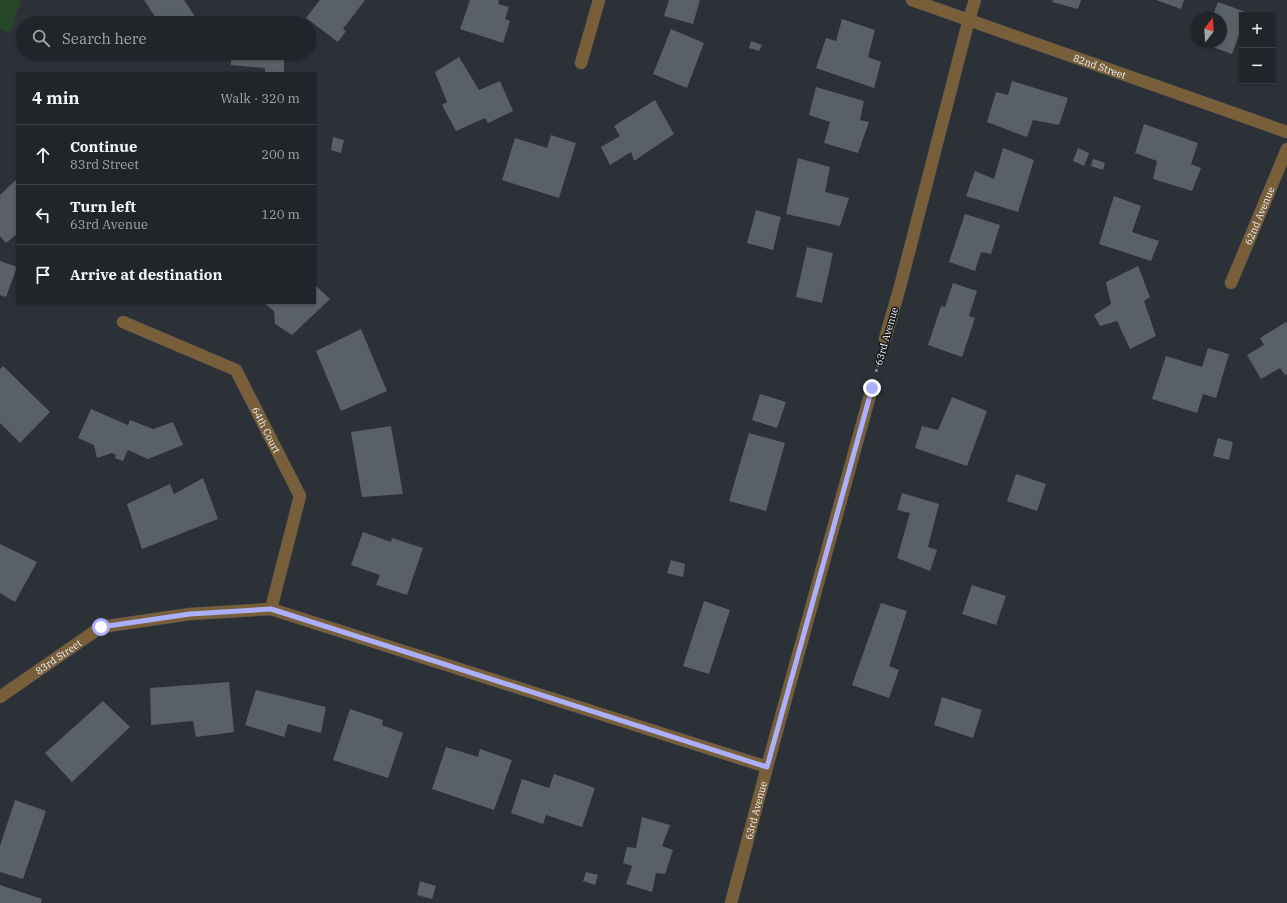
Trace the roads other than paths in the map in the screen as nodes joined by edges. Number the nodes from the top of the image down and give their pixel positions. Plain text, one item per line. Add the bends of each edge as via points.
1 (599, 0) edge
2 (912, 0) edge
3 (976, 0) edge
4 (969, 19) junction
5 (581, 63) dead end
6 (1287, 132) edge
7 (1287, 149) edge
8 (1231, 283) dead end
9 (123, 322) dead end
10 (885, 339) road end
11 (872, 388) road end
12 (271, 609) junction
13 (0, 697) edge
14 (767, 767) junction
15 (731, 903) edge

1 - 5 street
2 - 4 street, 82nd Street
3 - 4 street, 63rd Avenue
4 - 6 street, 82nd Street
4 - 10 street, 63rd Avenue
7 - 8 street, 62nd Avenue
9 - 12 street, 64th Court via 236,370 300,496
11 - 14 street, 63rd Avenue
12 - 13 street, 83rd Street via 190,614 101,627
12 - 14 street, 83rd Street
14 - 15 street, 63rd Avenue

